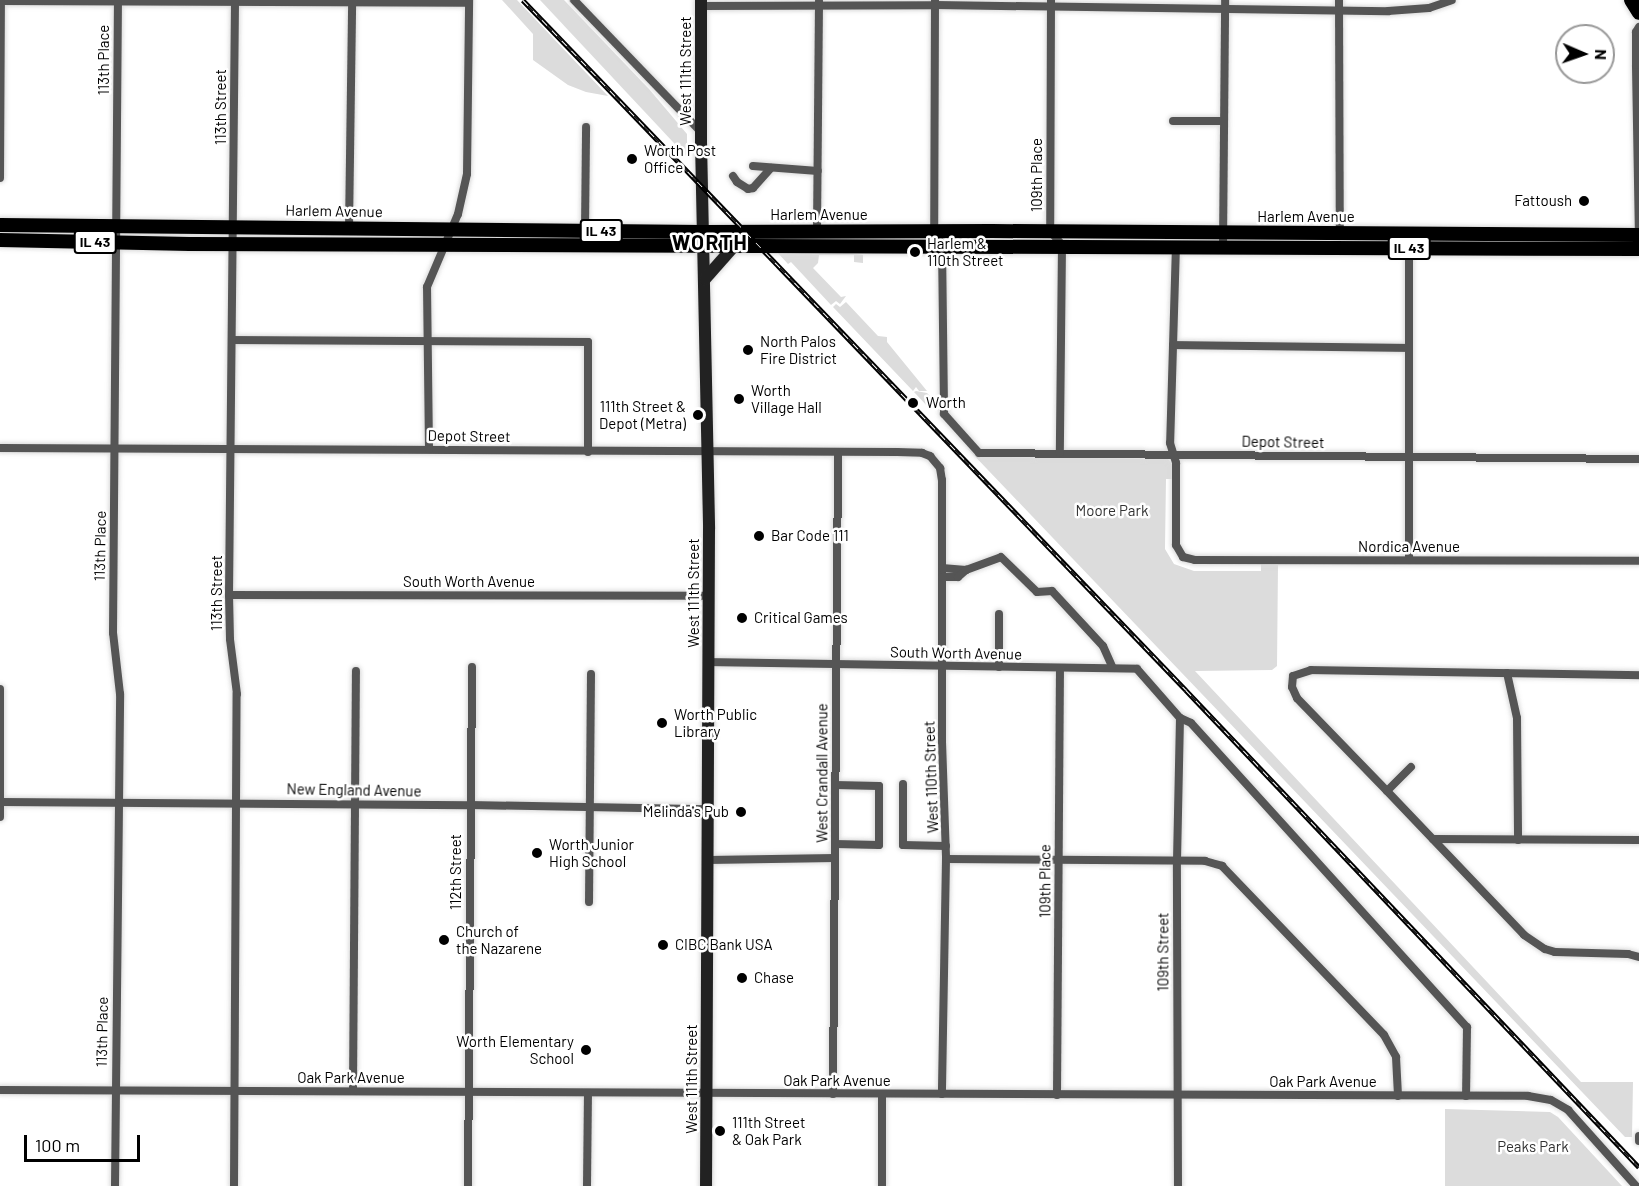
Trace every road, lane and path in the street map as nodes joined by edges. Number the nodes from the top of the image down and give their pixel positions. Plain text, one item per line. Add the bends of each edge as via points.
1 (574, 0) edge
2 (1340, 0) edge
3 (1452, 0) edge
4 (1, 1) edge
5 (118, 1) edge
6 (235, 1) edge
7 (352, 1) edge
8 (469, 2) edge
9 (819, 2) edge
10 (701, 3) edge
11 (935, 3) edge
12 (1051, 3) edge
13 (582, 4) edge
14 (1225, 4) edge
15 (1339, 10) junction
16 (1639, 27) edge
17 (1173, 121) dead end
18 (1224, 121) junction
19 (586, 127) dead end
20 (701, 132) junction
21 (753, 166) dead end
22 (771, 168) junction
23 (818, 171) junction
24 (733, 176) dead end
25 (0, 178) edge
26 (0, 225) edge
27 (117, 225) junction
28 (234, 226) junction
29 (349, 228) junction
30 (452, 229) junction
31 (817, 231) junction
32 (934, 231) junction
33 (1050, 231) junction
34 (1340, 234) junction
35 (585, 237) junction
36 (704, 238) junction
37 (0, 240) edge
38 (1224, 240) junction
39 (1639, 240) edge
40 (1409, 241) junction
41 (117, 242) junction
42 (446, 243) junction
43 (234, 244) junction
44 (736, 244) junction
45 (942, 245) junction
46 (1062, 245) junction
47 (1176, 246) junction
48 (705, 279) junction
49 (233, 340) junction
50 (428, 342) junction
51 (1173, 345) junction
52 (1409, 348) junction
53 (0, 448) edge
54 (115, 449) junction
55 (231, 449) junction
56 (429, 449) junction
57 (588, 452) junction
58 (709, 452) junction
59 (838, 452) junction
60 (1060, 453) junction
61 (1173, 453) junction
62 (1409, 458) junction
63 (1639, 459) edge
64 (936, 461) joint
65 (1409, 560) junction
66 (1639, 561) edge
67 (942, 573) junction
68 (230, 595) junction
69 (709, 596) junction
70 (999, 614) dead end
71 (709, 662) junction
72 (836, 664) junction
73 (943, 666) junction
74 (472, 667) dead end
75 (999, 667) junction
76 (1060, 668) junction
77 (1113, 668) junction
78 (356, 671) dead end
79 (1507, 672) junction
80 (591, 674) dead end
81 (1639, 675) edge
82 (0, 689) edge
83 (1180, 717) junction
84 (1411, 767) dead end
85 (903, 784) dead end
86 (835, 785) junction
87 (1387, 791) junction
88 (0, 802) edge
89 (237, 802) junction
90 (119, 803) junction
91 (354, 804) junction
92 (470, 805) junction
93 (590, 807) junction
94 (708, 809) junction
95 (0, 817) edge
96 (1433, 839) junction
97 (1518, 840) junction
98 (1639, 840) edge
99 (835, 844) junction
100 (946, 846) junction
101 (835, 858) junction
102 (946, 859) junction
103 (708, 860) junction
104 (1058, 860) junction
105 (1177, 861) junction
106 (589, 902) dead end
107 (1639, 957) edge
108 (0, 1090) edge
109 (353, 1091) junction
110 (115, 1092) junction
111 (236, 1092) junction
112 (468, 1093) junction
113 (588, 1093) junction
114 (707, 1094) junction
115 (833, 1094) junction
116 (882, 1094) junction
117 (942, 1094) junction
118 (1057, 1095) junction
119 (1177, 1095) junction
120 (1398, 1096) junction
121 (1466, 1096) junction
122 (115, 1186) edge
123 (234, 1186) edge
124 (468, 1186) edge
125 (586, 1186) edge
126 (706, 1186) edge
127 (882, 1186) edge
128 (1178, 1186) edge
129 (1636, 1186) edge

1 - 13 street
2 - 15 street
3 - 15 street via 1413,10
4 - 5 street
4 - 25 street
5 - 6 street
5 - 27 street, 113th Place
6 - 7 street
6 - 28 street, 113th Street
7 - 8 street
7 - 29 street
8 - 30 street via 467,174
9 - 10 street
9 - 11 street
9 - 23 street
10 - 20 main road, West 111th Street
11 - 12 street
11 - 32 street
12 - 14 street
12 - 33 street, 109th Place
13 - 20 street
14 - 15 street
14 - 18 street
15 - 34 street
16 - 39 street
17 - 18 street
18 - 38 street
19 - 35 street
20 - 36 main road, West 111th Street
21 - 22 street
22 - 23 street
22 - 24 street via 753,188 748,189
23 - 31 street
26 - 27 main road, Harlem Avenue / IL 43
27 - 28 main road, Harlem Avenue / IL 43
27 - 41 street, 113th Place
28 - 29 main road, Harlem Avenue / IL 43
28 - 43 street, 113th Street
29 - 30 main road, Harlem Avenue / IL 43
30 - 35 main road, Harlem Avenue / IL 43
30 - 42 street
31 - 32 main road, Harlem Avenue / IL 43
31 - 36 main road, Harlem Avenue / IL 43
32 - 33 main road, Harlem Avenue / IL 43
32 - 45 street
33 - 38 main road, Harlem Avenue / IL 43
33 - 46 street, 109th Place
34 - 38 main road, Harlem Avenue / IL 43
34 - 40 main road, Harlem Avenue / IL 43
35 - 36 main road, Harlem Avenue / IL 43
35 - 42 main road, Harlem Avenue / IL 43
36 - 44 main road, Harlem Avenue / IL 43
36 - 48 main road, West 111th Street
37 - 41 main road, Harlem Avenue / IL 43
38 - 40 main road, Harlem Avenue / IL 43
38 - 47 main road, Harlem Avenue / IL 43
39 - 40 main road, Harlem Avenue / IL 43
40 - 52 street
41 - 43 main road, Harlem Avenue / IL 43
41 - 54 street, 113th Place
42 - 43 main road, Harlem Avenue / IL 43
42 - 50 street via 427,287
43 - 49 street, 113th Street
44 - 45 main road, Harlem Avenue / IL 43
44 - 48 main road
45 - 46 main road, Harlem Avenue / IL 43
45 - 60 street, Depot Street via 944,414 979,453
46 - 47 main road, Harlem Avenue / IL 43
46 - 60 street
47 - 51 street
48 - 58 main road, West 111th Street
49 - 50 street
49 - 55 street, 113th Street
50 - 56 street
50 - 57 street via 588,342
51 - 52 street
51 - 61 street
52 - 62 street
53 - 54 street, Depot Street
54 - 55 street, Depot Street
54 - 90 street, 113th Place via 113,633 120,694
55 - 56 street, Depot Street
55 - 68 street, 113th Street
56 - 57 street, Depot Street
57 - 58 street, Depot Street
58 - 59 street, Depot Street
58 - 69 main road, West 111th Street
59 - 64 street, Depot Street via 922,453
59 - 72 street, West Crandall Avenue
60 - 61 street, Depot Street
61 - 62 street, Depot Street
61 - 65 street, Nordica Avenue via 1176,545 1180,555 1195,560
62 - 63 street, Depot Street
62 - 65 street
64 - 67 street, West 110th Street via 942,480
65 - 66 street, Nordica Avenue
67 - 73 street, West 110th Street
67 - 77 street via 958,577 1001,557 1037,592 1052,591 1103,646
68 - 69 street, South Worth Avenue
68 - 89 street, 113th Street via 230,639 237,694
69 - 71 main road, West 111th Street
70 - 75 street
71 - 72 street, South Worth Avenue
71 - 94 main road, West 111th Street
72 - 73 street, South Worth Avenue
72 - 86 street, West Crandall Avenue
73 - 75 street, South Worth Avenue
73 - 100 street, West 110th Street
74 - 92 street, 112th Street
75 - 76 street, South Worth Avenue
76 - 77 street, South Worth Avenue
76 - 104 street, 109th Place
77 - 83 street, South Worth Avenue via 1137,669
78 - 91 street
79 - 81 street
79 - 87 street via 1311,670 1293,676 1292,687 1298,698
79 - 97 street via 1517,718
80 - 93 street
82 - 88 street
83 - 105 street, 109th Street
83 - 121 street, South Worth Avenue via 1191,723 1467,1027
84 - 87 street
85 - 100 street via 903,845
86 - 99 street, West Crandall Avenue
86 - 99 street via 879,786 879,844
87 - 96 street
88 - 90 street, New England Avenue
88 - 95 street
89 - 90 street, New England Avenue
89 - 91 street, New England Avenue
89 - 111 street, 113th Street
90 - 110 street, 113th Place
91 - 92 street, New England Avenue
91 - 109 street
92 - 93 street, New England Avenue
92 - 112 street, 112th Street
93 - 94 street, New England Avenue
93 - 106 street
94 - 103 main road, West 111th Street
96 - 97 street
96 - 107 street via 1524,934 1545,949
97 - 98 street
99 - 101 street, West Crandall Avenue
100 - 102 street, West 110th Street
101 - 103 street
101 - 115 street, West Crandall Avenue
102 - 104 street
102 - 117 street, West 110th Street
103 - 114 main road, West 111th Street
104 - 105 street
104 - 118 street, 109th Place
105 - 119 street, 109th Street
105 - 120 street via 1205,861 1222,866 1384,1035 1396,1057
108 - 110 street, Oak Park Avenue
109 - 111 street, Oak Park Avenue
109 - 112 street, Oak Park Avenue
110 - 111 street, Oak Park Avenue
110 - 122 street, 113th Place
111 - 123 street, 113th Street
112 - 113 street, Oak Park Avenue
112 - 124 street, 112th Street
113 - 114 street, Oak Park Avenue
113 - 125 street
114 - 115 street, Oak Park Avenue
114 - 126 main road, West 111th Street
115 - 116 street, Oak Park Avenue
116 - 117 street, Oak Park Avenue
116 - 127 street
117 - 118 street, Oak Park Avenue
118 - 119 street, Oak Park Avenue
119 - 120 street, Oak Park Avenue
119 - 128 street, 109th Street
120 - 121 street, Oak Park Avenue
121 - 129 street, Oak Park Avenue via 1540,1096 1560,1104

